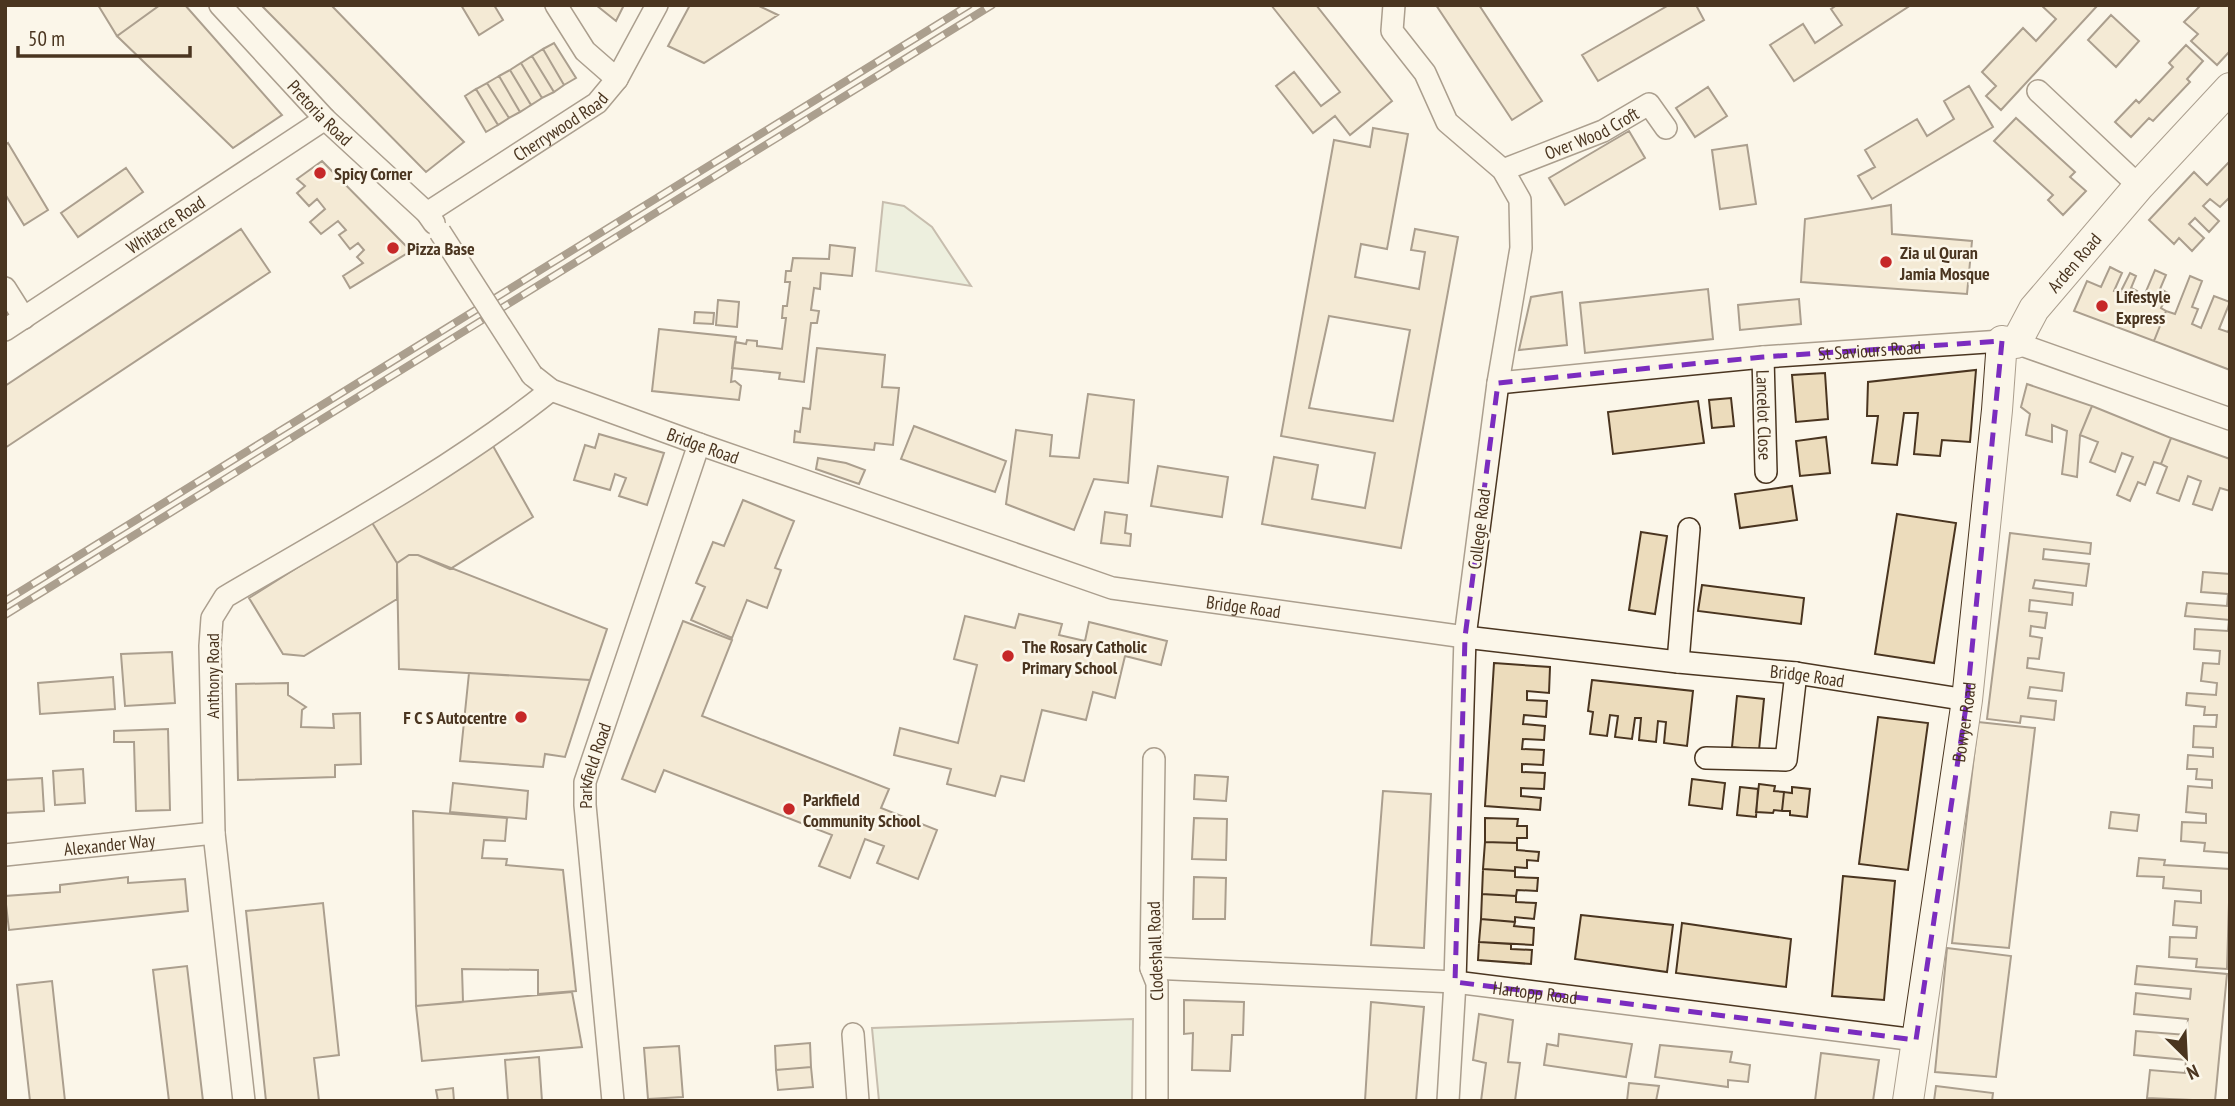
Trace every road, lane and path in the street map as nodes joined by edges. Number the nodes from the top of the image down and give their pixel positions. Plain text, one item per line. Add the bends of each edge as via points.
1 (220, 5) edge
2 (556, 5) edge
3 (657, 5) edge
4 (1394, 5) edge
5 (617, 79) junction
6 (2230, 88) edge
7 (2038, 91) dead end
8 (325, 119) junction
9 (1666, 128) dead end
10 (1503, 170) junction
11 (2140, 186) junction
12 (427, 213) junction
13 (5, 288) edge
14 (24, 318) junction
15 (5, 330) edge
16 (2009, 342) junction
17 (1763, 357) junction
18 (533, 375) joint
19 (1498, 383) junction
20 (551, 390) junction
21 (2230, 419) edge
22 (699, 444) junction
23 (1766, 472) dead end
24 (1689, 529) dead end
25 (1465, 637) junction
26 (1678, 662) junction
27 (1796, 673) junction
28 (1967, 700) junction
29 (1706, 758) dead end
30 (1153, 759) dead end
31 (214, 833) junction
32 (5, 855) edge
33 (1151, 968) junction
34 (1455, 982) junction
35 (853, 1034) dead end
36 (1916, 1040) junction
37 (244, 1101) edge
38 (613, 1101) edge
39 (858, 1101) edge
40 (1157, 1101) edge
41 (1448, 1101) edge
42 (1908, 1101) edge

1 - 8 street, Pretoria Road
2 - 5 street via 585,51
3 - 5 street, Cherrywood Road
4 - 10 street, College Road via 1392,31 1425,73 1447,122
5 - 12 street, Cherrywood Road via 597,103
6 - 11 main road, Arden Road
7 - 11 street
8 - 12 street, Pretoria Road
8 - 14 street, Whitacre Road
9 - 10 street, Over Wood Croft via 1649,104 1604,131
10 - 19 street, College Road via 1520,200 1521,248
11 - 16 main road, Arden Road
12 - 18 street, Pretoria Road, bridge
13 - 14 street
14 - 15 street, Whitacre Road
16 - 17 street, St Saviours Road
16 - 21 street, St Saviours Road
16 - 28 main road, Bowyer Road via 1997,410
17 - 19 street, St Saviours Road
17 - 23 street, Lancelot Close
18 - 20 street, Bridge Road
19 - 25 street, College Road
20 - 22 street, Bridge Road
20 - 31 street, Anthony Road via 393,498 225,597 212,618 210,646
22 - 25 street, Bridge Road via 1112,588
22 - 38 street, Parkfield Road via 585,782
24 - 26 street
25 - 26 street, Bridge Road
25 - 34 street, College Road
26 - 27 street, Bridge Road
27 - 28 street, Bridge Road
27 - 29 street via 1786,760
28 - 36 main road, Bowyer Road
30 - 33 street, Clodeshall Road
31 - 32 street, Alexander Way
31 - 37 street, Anthony Road
33 - 34 street, Hartopp Road
33 - 40 street, Clodeshall Road via 1157,984
34 - 36 street, Hartopp Road
34 - 41 street, College Road
35 - 39 street
36 - 42 main road, Bowyer Road

